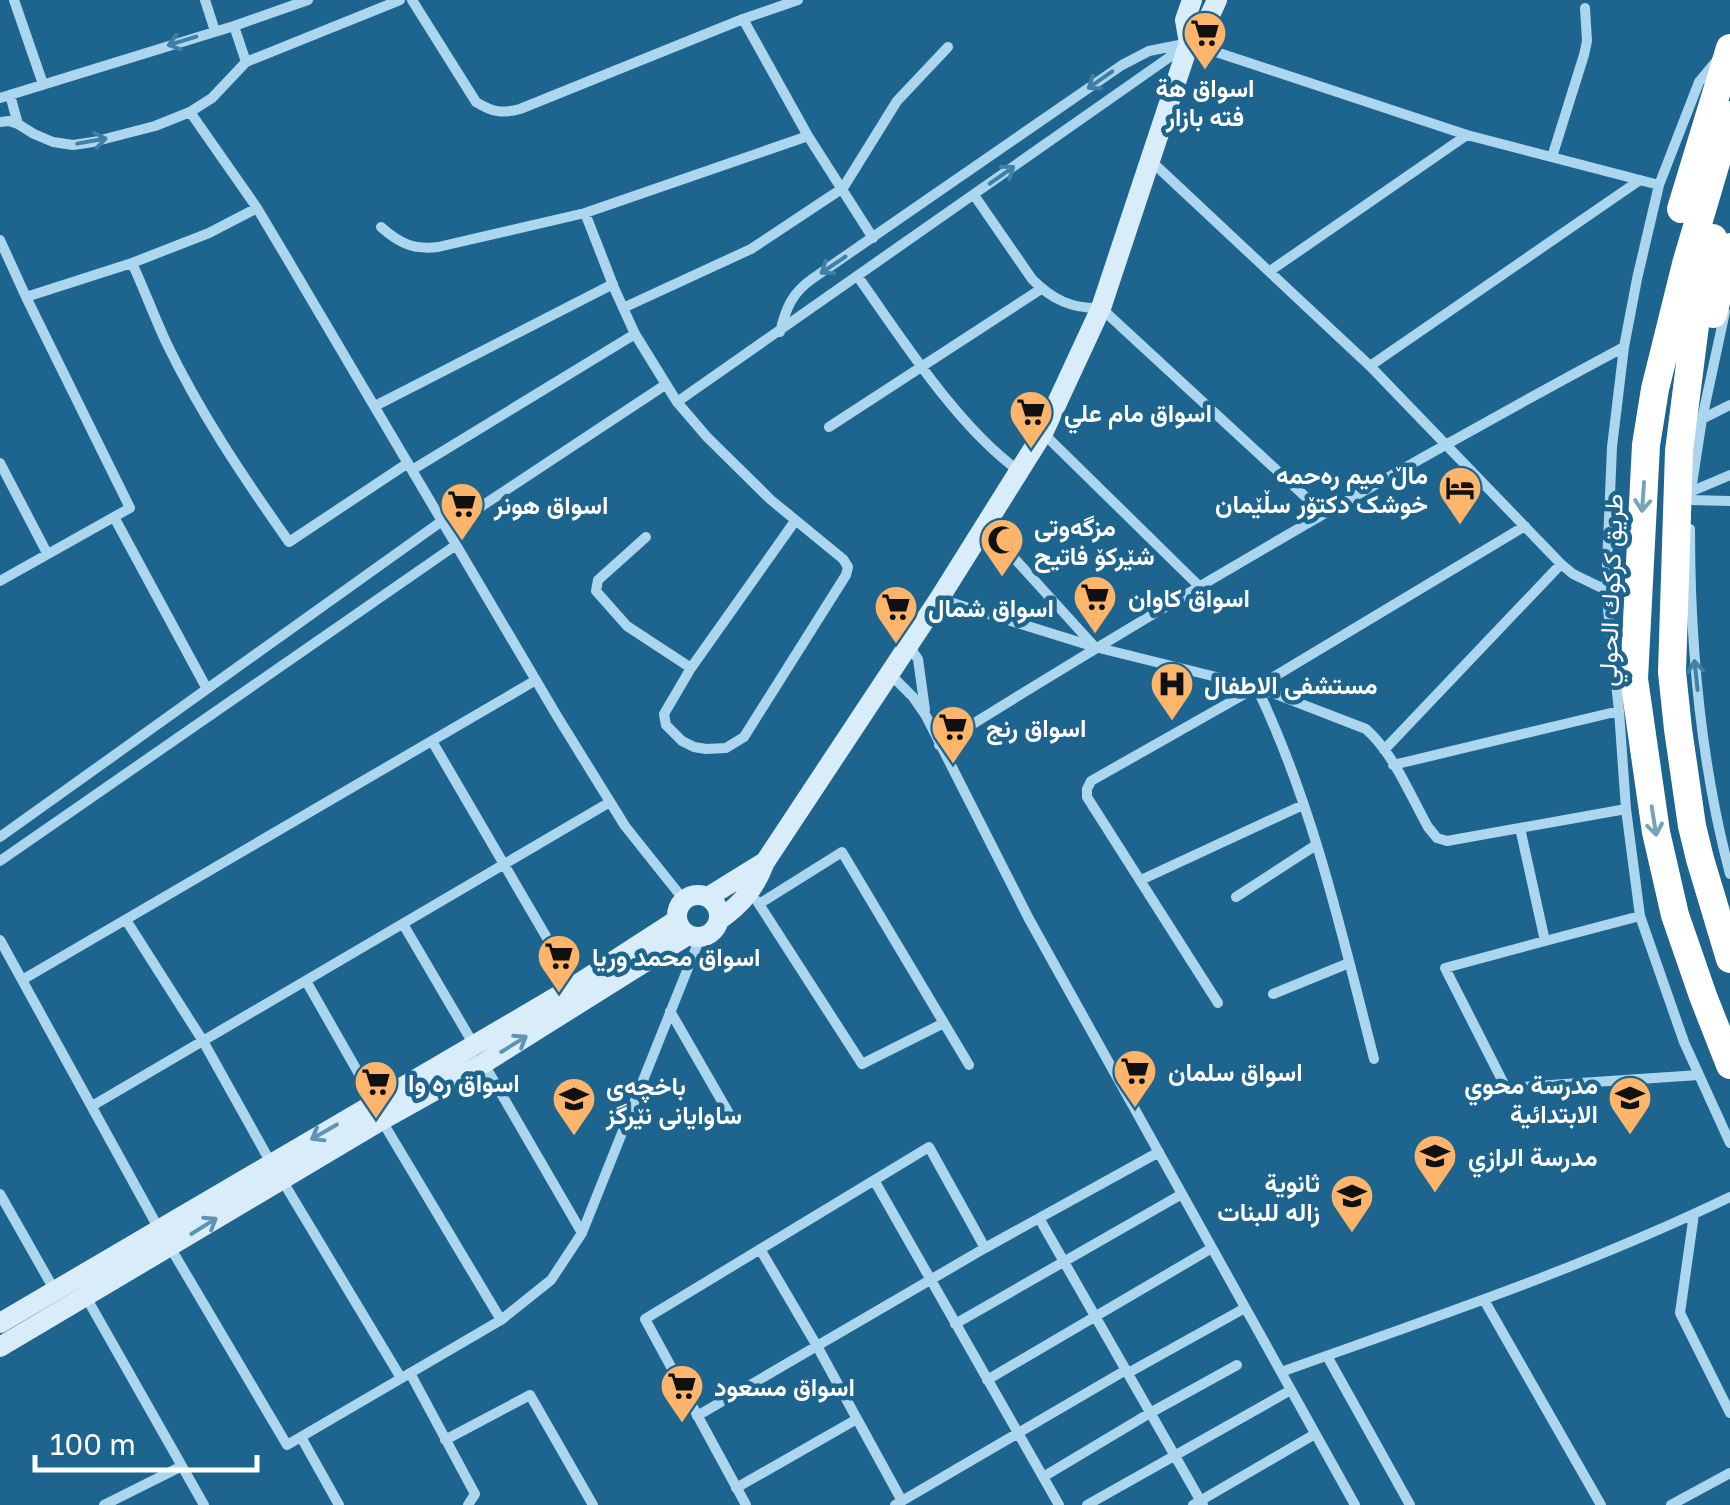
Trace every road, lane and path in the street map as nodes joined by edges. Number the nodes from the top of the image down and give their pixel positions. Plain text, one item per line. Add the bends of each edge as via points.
1 (14, 0) edge
2 (204, 0) edge
3 (308, 0) edge
4 (400, 0) edge
5 (412, 0) edge
6 (798, 0) edge
7 (1192, 0) edge
8 (1217, 0) edge
9 (1585, 8) dead end
10 (743, 19) junction
11 (234, 26) junction
12 (215, 31) junction
13 (1189, 43) junction
14 (948, 47) dead end
15 (1730, 48) edge
16 (246, 62) junction
17 (43, 84) junction
18 (5, 96) edge
19 (190, 112) junction
20 (1730, 115) edge
21 (0, 122) edge
22 (18, 124) junction
23 (1467, 135) junction
24 (808, 136) junction
25 (1552, 157) junction
26 (1150, 160) junction
27 (1730, 174) edge
28 (1640, 180) junction
29 (1659, 185) junction
30 (842, 188) junction
31 (974, 194) junction
32 (927, 200) junction
33 (257, 208) junction
34 (585, 213) junction
35 (941, 218) junction
36 (381, 227) dead end
37 (873, 238) junction
38 (0, 240) edge
39 (1730, 246) edge
40 (132, 262) junction
41 (1695, 266) junction
42 (1270, 271) junction
43 (858, 277) junction
44 (613, 284) junction
45 (1042, 289) junction
46 (1730, 292) edge
47 (26, 297) junction
48 (623, 308) junction
49 (1102, 308) junction
50 (780, 332) junction
51 (635, 334) junction
52 (1624, 347) junction
53 (921, 365) junction
54 (1370, 366) junction
55 (665, 385) junction
56 (677, 402) junction
57 (1730, 405) edge
58 (375, 406) junction
59 (1702, 419) junction
60 (829, 427) dead end
61 (1043, 433) junction
62 (1445, 444) junction
63 (1646, 445) junction
64 (1680, 451) junction
65 (0, 463) edge
66 (410, 466) junction
67 (1019, 471) junction
68 (1730, 475) edge
69 (1690, 496) junction
70 (1730, 501) edge
71 (1324, 514) junction
72 (114, 517) junction
73 (794, 521) junction
74 (445, 525) junction
75 (985, 526) junction
76 (1524, 526) junction
77 (646, 537) dead end
78 (456, 545) junction
79 (46, 553) junction
80 (1561, 564) junction
81 (0, 580) edge
82 (1200, 587) junction
83 (1606, 590) junction
84 (939, 599) junction
85 (908, 646) junction
86 (1095, 647) junction
87 (691, 668) junction
88 (890, 674) junction
89 (536, 680) junction
90 (1257, 687) junction
91 (207, 689) junction
92 (1618, 711) junction
93 (926, 716) junction
94 (1689, 726) junction
95 (432, 741) junction
96 (939, 745) junction
97 (1384, 750) junction
98 (1393, 765) junction
99 (610, 802) junction
100 (1303, 805) junction
101 (1626, 809) junction
102 (1520, 828) junction
103 (1724, 828) edge
104 (0, 837) edge
105 (1316, 845) junction
106 (1700, 859) junction
107 (0, 861) edge
108 (764, 862) junction
109 (504, 865) junction
110 (1664, 868) junction
111 (1730, 874) edge
112 (1141, 880) junction
113 (1236, 896) dead end
114 (708, 897) junction
115 (755, 898) junction
116 (1640, 916) junction
117 (126, 920) junction
118 (720, 920) junction
119 (687, 923) junction
120 (403, 924) junction
121 (0, 940) edge
122 (1546, 941) junction
123 (1730, 959) edge
124 (1349, 963) junction
125 (22, 980) junction
126 (306, 981) junction
127 (575, 986) junction
128 (1274, 994) dead end
129 (1218, 1003) dead end
130 (670, 1011) junction
131 (942, 1024) junction
132 (204, 1041) junction
133 (479, 1054) junction
134 (1374, 1059) dead end
135 (1730, 1064) edge
136 (968, 1065) dead end
137 (1699, 1075) junction
138 (92, 1106) junction
139 (379, 1111) junction
140 (731, 1117) dead end
141 (1730, 1143) edge
142 (1159, 1152) junction
143 (276, 1171) junction
144 (874, 1180) junction
145 (0, 1194) edge
146 (1182, 1194) junction
147 (1730, 1196) edge
148 (1694, 1214) junction
149 (1040, 1218) junction
150 (582, 1232) junction
151 (165, 1238) junction
152 (985, 1248) junction
153 (1212, 1248) junction
154 (760, 1249) junction
155 (1064, 1260) junction
156 (930, 1280) junction
157 (55, 1291) junction
158 (86, 1297) junction
159 (1484, 1300) junction
160 (1245, 1308) junction
161 (1095, 1315) junction
162 (501, 1320) junction
163 (0, 1323) edge
164 (955, 1324) junction
165 (816, 1346) junction
166 (0, 1347) edge
167 (1327, 1356) junction
168 (1237, 1365) dead end
169 (1127, 1371) junction
170 (1281, 1372) junction
171 (406, 1376) junction
172 (988, 1380) junction
173 (1291, 1390) junction
174 (1150, 1413) junction
175 (1730, 1413) edge
176 (697, 1416) junction
177 (857, 1419) junction
178 (1018, 1433) junction
179 (1315, 1434) junction
180 (301, 1437) junction
181 (445, 1440) junction
182 (1176, 1457) junction
183 (182, 1466) junction
184 (1730, 1473) edge
185 (1044, 1477) junction
186 (736, 1488) junction
187 (898, 1503) edge
188 (1349, 1503) edge
189 (1199, 1504) edge
190 (104, 1505) edge
191 (204, 1505) edge
192 (339, 1505) edge
193 (468, 1505) edge
194 (593, 1505) edge
195 (746, 1505) edge
196 (1060, 1505) edge
197 (1087, 1505) edge
198 (1410, 1505) edge
199 (1601, 1505) edge
200 (1671, 1505) edge

1 - 17 street
2 - 12 street
3 - 11 street
4 - 16 street
5 - 10 street via 476,102 505,113
6 - 10 street
7 - 13 street via 1185,20
8 - 13 street
9 - 25 street via 1584,55
10 - 24 street
11 - 12 street
11 - 16 street
12 -> 17 street
13 - 23 street
13 - 26 street
31 -> 13 street
13 -> 32 street via 1136,56
14 - 30 street via 898,101
15 - 29 street via 1698,82
15 - 63 highway via 1652,330 1640,409
16 - 19 street
17 - 18 street
18 - 22 street
22 -> 19 street via 72,145
19 - 33 street
20 - 41 highway, طريق كركوك الحولي
21 - 22 street
23 - 25 street
23 - 42 street
24 - 30 street
24 - 34 street
25 - 28 street
26 - 42 street
26 - 49 street
27 - 41 highway, طريق كركوك الحولي
28 - 29 street
28 - 54 street
29 - 52 street
30 - 37 street
30 - 48 street via 751,248
31 - 35 street
31 - 45 street
32 - 35 street
32 - 37 street
33 - 40 street
33 - 58 street
34 - 36 street via 422,249
34 - 44 street
35 - 43 street
37 -> 50 street via 800,288
38 - 47 street
39 - 64 highway
40 - 47 street
40 - 66 street via 189,386 289,542
41 - 63 highway, طريق كركوك الحولي via 1661,360
41 - 64 highway, طريق كركوك الحولي
42 - 54 street
43 - 50 street
43 - 53 street
44 - 48 street
44 - 58 street
45 - 49 street via 1064,303
45 - 53 street
46 - 59 street
47 - 72 street via 130,508
48 - 51 street
49 - 61 street
49 - 71 street
50 - 56 street
51 - 55 street
51 - 66 street
52 - 62 street
52 - 83 street via 1608,486
53 - 60 street
53 - 67 street via 982,441
54 - 62 street
55 - 56 street
55 - 74 street
56 - 73 street
57 - 59 street
58 - 66 street
59 - 69 street
61 - 67 street
61 - 82 street
62 - 71 street
62 - 76 street
63 -> 110 highway, طريق كركوك الحولي via 1634,679
64 - 94 highway, طريق كركوك الحولي via 1672,672
65 - 79 street
66 - 74 street
67 - 75 street
68 - 69 street
69 - 70 street
94 -> 69 street
71 - 82 street
72 - 79 street
72 - 91 street
73 - 87 street
73 - 87 street via 848,571 748,732 733,745 694,747 666,725 664,714
74 - 78 street
74 - 91 street
75 - 84 street
75 - 86 street
76 - 80 street
76 - 90 street
77 - 87 street via 598,580 596,591 627,626
78 - 89 street
78 - 107 street
79 - 81 street
80 - 83 street
80 - 97 street
82 - 86 street
83 - 92 street
84 - 85 street
84 - 86 street
85 - 88 street
85 - 93 street via 918,658
86 - 90 street
86 - 96 street
88 - 93 street
88 - 108 street
89 - 95 street
89 - 99 street
90 - 97 street via 1366,730
90 - 100 street
90 - 112 street via 1090,781 1087,797
91 - 104 street
92 - 98 street
92 - 101 street
93 - 96 street
94 - 103 street
94 - 106 highway, طريق كركوك الحولي
95 - 109 street
95 - 117 street
96 - 142 street
97 - 98 street
98 - 102 street via 1437,838 1456,841
99 - 109 street
99 - 119 street
100 - 105 street
100 - 112 street
101 - 102 street
101 - 116 street
102 - 122 street
103 - 111 street
105 - 113 street
105 - 124 street
106 - 110 highway
106 - 123 highway, طريق كركوك الحولي
108 - 114 street
108 - 115 street
109 - 120 street
109 - 127 street
110 - 135 highway, طريق كركوك الحولي
112 - 129 street
114 - 118 street
114 - 119 street via 696,895
115 - 118 street
115 - 131 street via 862,1064
115 - 131 street via 842,852
116 - 122 street
116 - 137 street
117 - 125 street
117 - 132 street
118 - 119 street via 712,932
119 - 127 street
119 - 130 street
133 -> 119 street
120 - 126 street
120 - 133 street
121 - 125 street
122 - 137 street via 1445,968 1506,1088
124 - 128 street
124 - 134 street
125 - 138 street
126 - 132 street
126 - 139 street
127 - 133 street
130 - 140 street
130 - 150 street
131 - 136 street
132 - 138 street
132 - 143 street
133 - 139 street
133 - 150 street
137 - 141 street
138 - 151 street
139 - 143 street
139 - 162 street
142 - 146 street
142 - 149 street
143 - 151 street
143 - 171 street
144 - 152 street via 929,1147
144 - 154 street
144 - 156 street
145 - 157 street
146 - 153 street
146 - 155 street
147 - 148 street
148 - 159 street
148 - 175 street via 1680,1313
149 - 152 street
149 - 155 street
150 - 162 street via 551,1280
151 - 157 street
151 - 158 street
151 - 180 street via 287,1444
152 - 156 street
153 - 160 street
153 - 161 street
154 - 165 street
154 - 176 street via 645,1319
155 - 161 street
155 - 164 street
156 - 164 street
156 - 165 street
157 - 163 street
158 - 166 street
158 - 183 street
159 - 167 street
159 - 199 street
160 - 169 street
160 - 170 street
161 - 169 street
161 - 172 street
162 - 171 street
164 - 172 street
165 - 176 street
165 - 177 street
167 - 170 street
167 - 198 street
168 - 174 street
169 - 174 street
169 - 178 street
170 - 173 street
171 - 180 street
171 - 181 street
172 - 178 street
173 - 179 street
173 - 182 street
174 - 182 street
174 - 185 street
176 - 186 street
177 - 186 street
177 - 187 street
178 - 185 street
178 - 187 street
179 - 188 street
179 - 189 street
180 - 192 street
181 - 193 street via 475,1494
181 - 194 street via 530,1395
182 - 189 street
182 - 197 street
183 - 190 street
183 - 191 street
184 - 200 street
185 - 196 street
186 - 195 street

